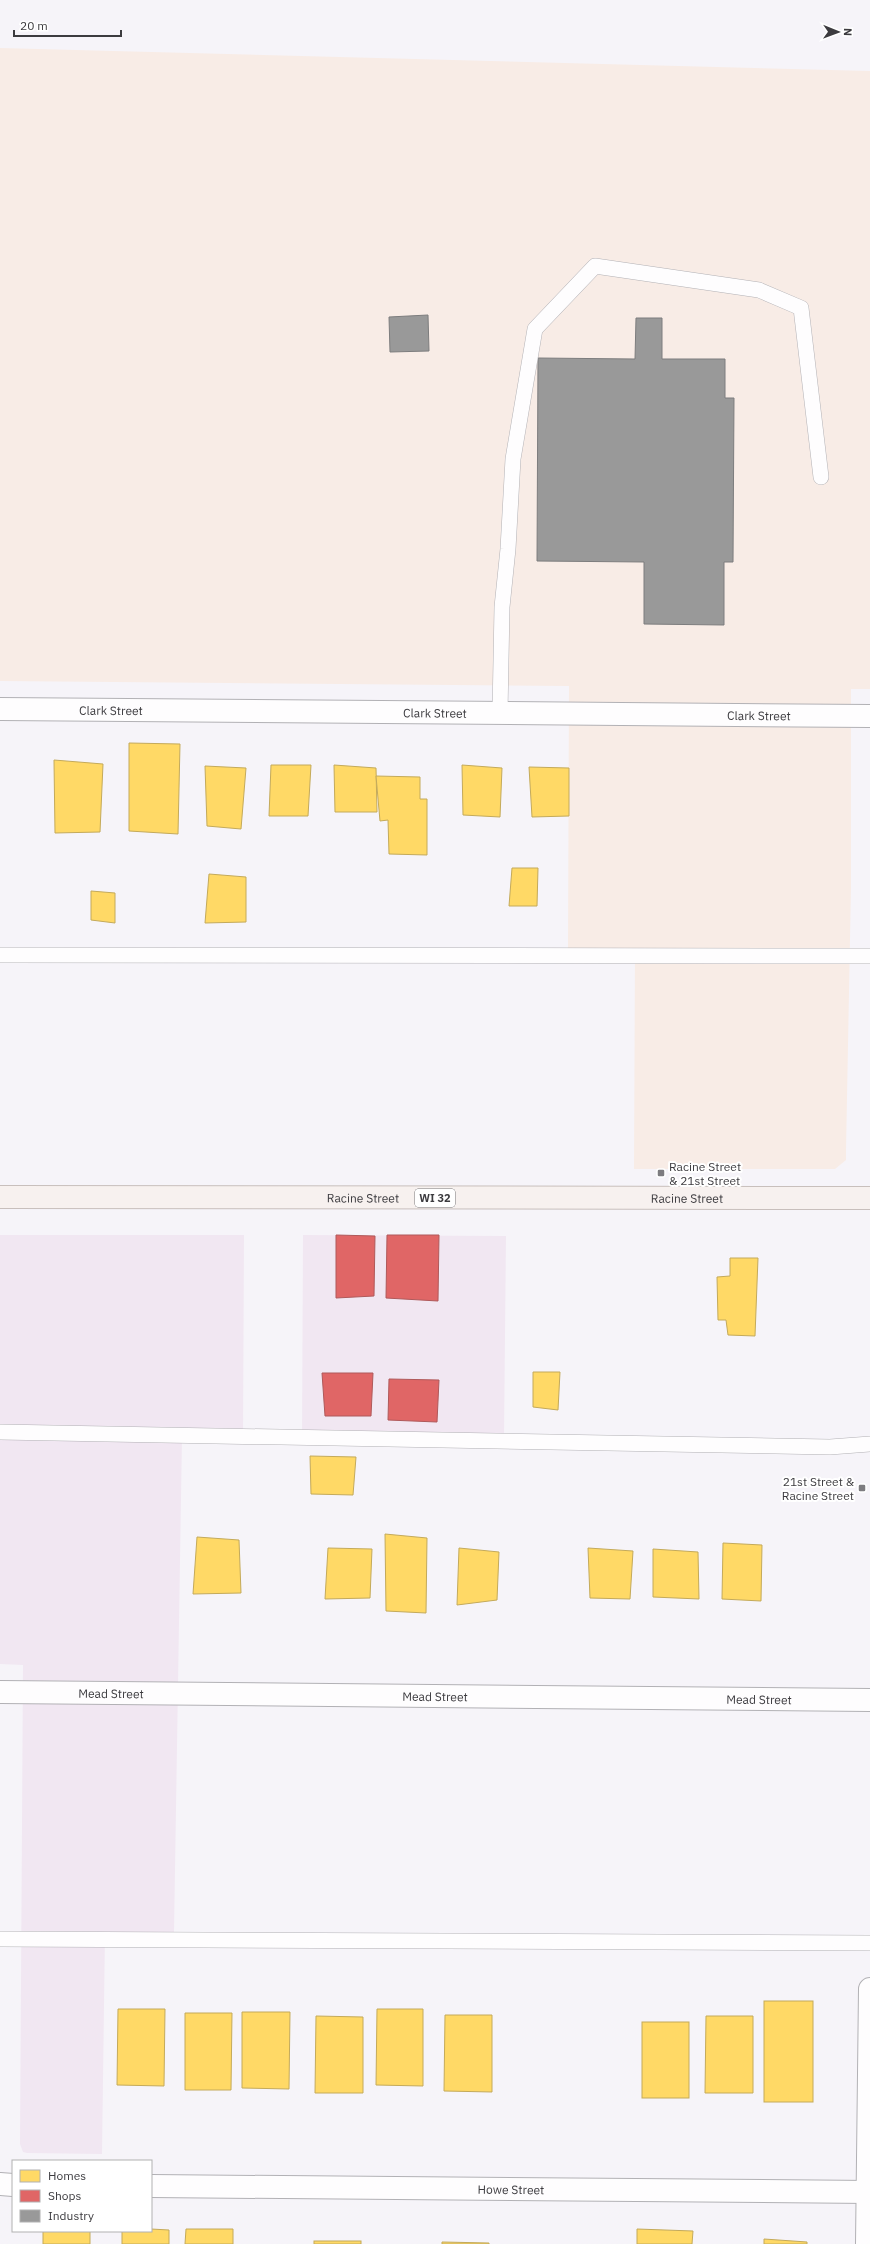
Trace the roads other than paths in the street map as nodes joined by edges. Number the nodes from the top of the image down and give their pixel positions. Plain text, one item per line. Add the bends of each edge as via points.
1 (821, 477) dead end
2 (0, 709) edge
3 (500, 713) junction
4 (870, 716) edge
5 (0, 955) edge
6 (870, 956) edge
7 (0, 1197) edge
8 (870, 1198) edge
9 (0, 1432) edge
10 (870, 1444) edge
11 (0, 1692) edge
12 (870, 1700) edge
13 (0, 1939) edge
14 (870, 1943) edge
15 (870, 1989) edge
16 (0, 2184) edge
17 (12, 2184) edge
18 (152, 2186) edge
19 (869, 2192) edge
20 (867, 2244) edge

1 - 3 lane via 801,308 759,290 595,266 535,329 514,459 502,607
2 - 3 street, Clark Street
3 - 4 street, Clark Street
5 - 6 lane
7 - 8 main road, Racine Street / WI 32
9 - 10 lane via 830,1447
11 - 12 street, Mead Street
13 - 14 lane
15 - 19 street
16 - 17 street
18 - 19 street, Howe Street
19 - 20 street

